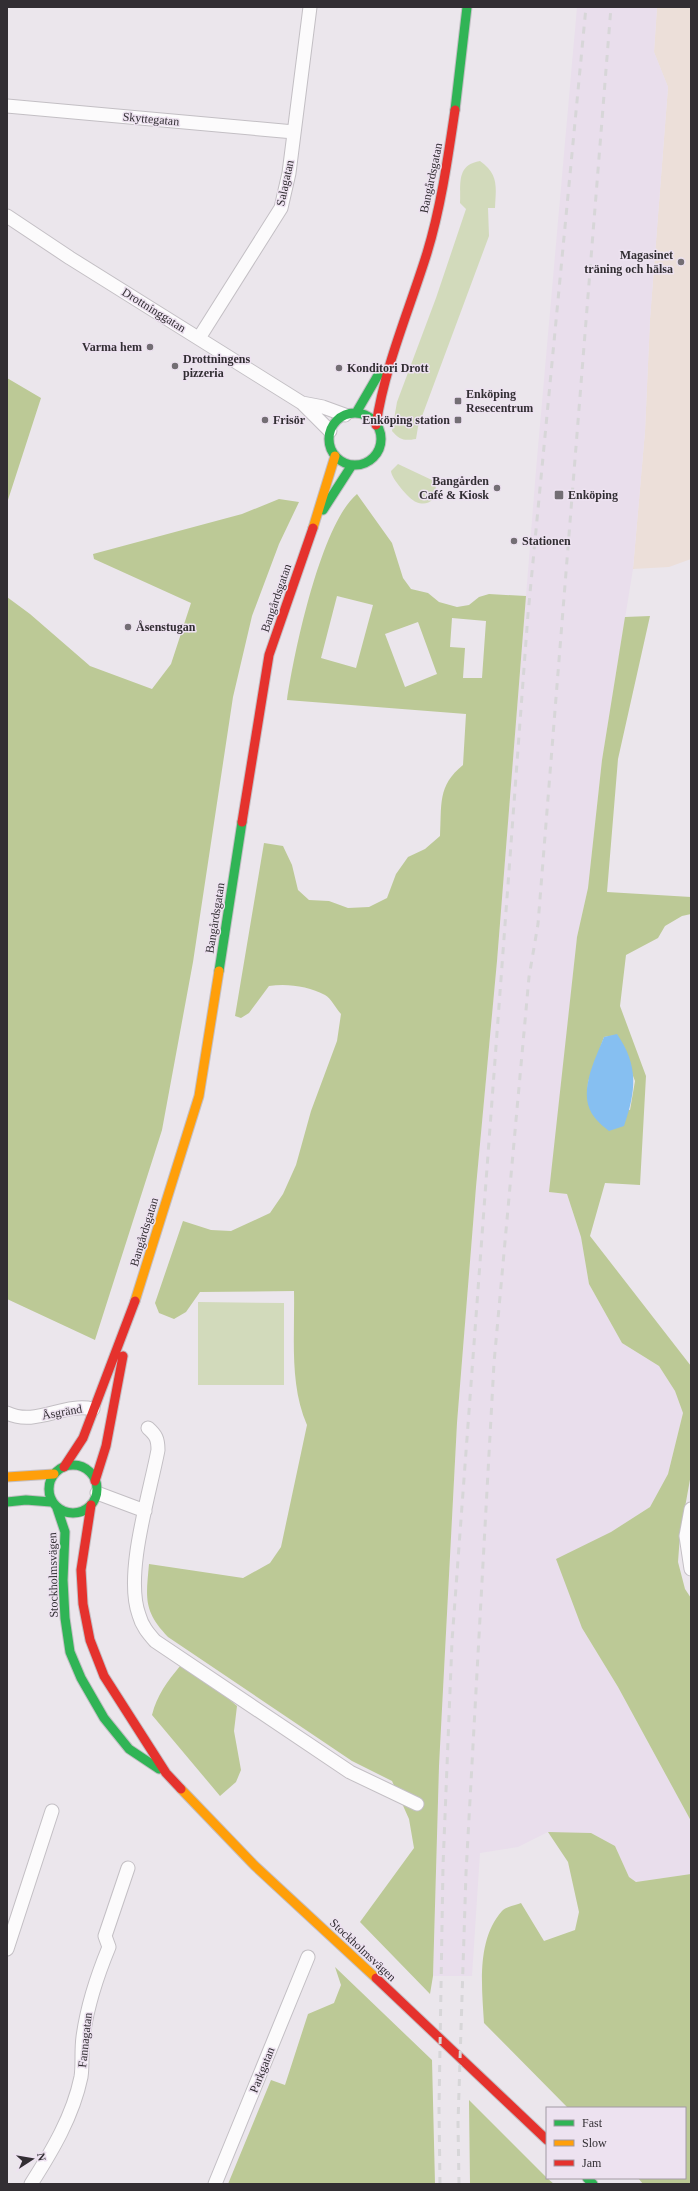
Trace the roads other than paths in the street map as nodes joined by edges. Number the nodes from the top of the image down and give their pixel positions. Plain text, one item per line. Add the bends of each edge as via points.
1 (310, 7) edge
2 (467, 7) edge
3 (7, 106) edge
4 (294, 132) junction
5 (7, 216) edge
6 (199, 338) junction
7 (393, 347) junction
8 (302, 402) junction
9 (351, 414) junction
10 (376, 424) junction
11 (330, 431) junction
12 (335, 456) junction
13 (352, 465) junction
14 (315, 522) junction
15 (130, 1316) junction
16 (94, 1409) junction
17 (7, 1413) edge
18 (148, 1428) dead end
19 (64, 1467) junction
20 (54, 1474) junction
21 (7, 1477) edge
22 (94, 1493) junction
23 (7, 1502) edge
24 (54, 1505) junction
25 (691, 1509) edge
26 (145, 1511) junction
27 (691, 1569) edge
28 (166, 1773) junction
29 (417, 1804) dead end
30 (52, 1811) dead end
31 (128, 1868) dead end
32 (7, 1949) edge
33 (308, 1957) dead end
34 (546, 2139) edge
35 (31, 2184) edge
36 (215, 2184) edge

1 - 4 street, Salagatan
2 - 7 main road, Bangårdsgatan via 458,99 431,235
3 - 4 street, Skyttegatan
4 - 6 street, Salagatan via 281,208
5 - 6 street, Drottninggatan
6 - 8 street, Drottninggatan
7 - 9 main road, Bangårdsgatan
7 - 10 main road, Bangårdsgatan
8 - 9 street, Drottninggatan
8 - 11 street, Drottninggatan
9 - 10 main road via 370,418
9 - 11 main road via 338,419
10 - 13 main road via 380,433 378,450 372,459 364,464
11 - 12 main road via 330,448
12 - 13 main road via 343,463
12 - 14 main road, Bangårdsgatan
13 - 14 main road, Bangårdsgatan
14 - 15 main road, Bangårdsgatan via 269,655 199,1096
15 - 16 main road, Bangårdsgatan
15 - 22 main road, Bangårdsgatan via 106,1446
16 - 17 street, Åsgränd via 78,1408 44,1417 17,1418
16 - 19 main road, Bangårdsgatan via 83,1438
18 - 26 street via 155,1434 158,1450
19 - 20 main road
19 - 22 main road via 76,1465 88,1471
20 - 21 main road
20 - 24 main road via 49,1486
22 - 24 main road via 81,1512 69,1513
22 - 26 street
22 - 28 main road, Stockholmsvägen via 81,1570 83,1604 90,1640 104,1676
23 - 24 main road via 26,1500
24 - 28 main road, Stockholmsvägen via 66,1532 63,1580 70,1652 81,1678 104,1718 129,1749
25 - 27 street via 686,1536
26 - 29 street via 136,1569 136,1599 138,1614 144,1628 155,1641 350,1772
28 - 34 main road, Stockholmsvägen via 254,1865
30 - 32 street
31 - 35 street, Fannagatan via 105,1936 109,1947 89,2002 83,2038 81,2077 76,2095 54,2147
33 - 36 street, Parkgatan

